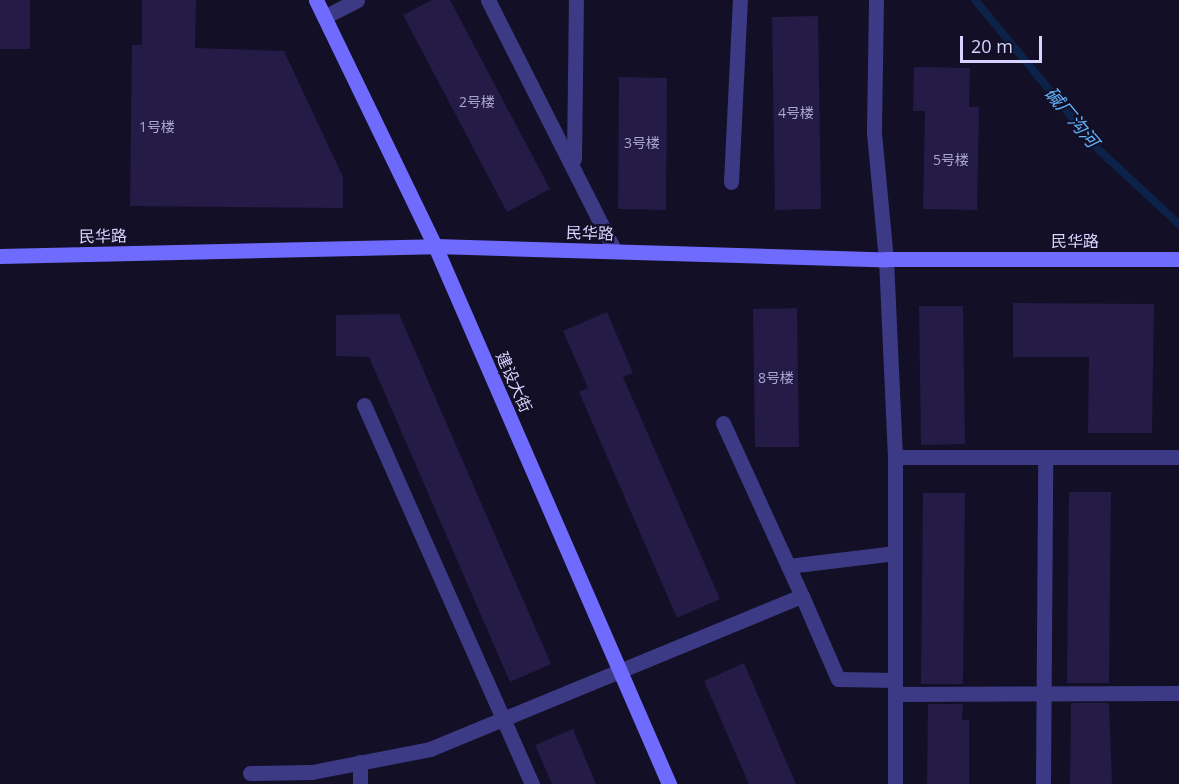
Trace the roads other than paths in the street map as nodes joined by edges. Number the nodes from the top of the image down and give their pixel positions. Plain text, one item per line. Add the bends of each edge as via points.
1 (316, 0) edge
2 (357, 0) edge
3 (488, 0) edge
4 (576, 0) edge
5 (740, 0) edge
6 (876, 0) edge
7 (324, 17) junction
8 (573, 163) junction
9 (731, 182) dead end
10 (435, 246) junction
11 (615, 251) junction
12 (0, 256) edge
13 (886, 259) junction
14 (1179, 259) edge
15 (364, 405) dead end
16 (723, 423) dead end
17 (895, 457) junction
18 (1045, 458) junction
19 (1179, 458) edge
20 (895, 553) junction
21 (788, 566) junction
22 (802, 597) junction
23 (620, 669) junction
24 (895, 687) junction
25 (1179, 693) edge
26 (1044, 695) junction
27 (504, 718) junction
28 (360, 762) junction
29 (250, 773) dead end
30 (312, 778) edge
31 (360, 784) edge
32 (532, 784) edge
33 (669, 784) edge
34 (895, 784) edge
35 (1043, 784) edge

1 - 7 street, 建设大街
2 - 7 street
3 - 8 street
4 - 8 street
5 - 9 street
6 - 13 street via 873,133
7 - 10 street, 建设大街
8 - 11 street
10 - 11 street, 民华路
10 - 12 street, 民华路
10 - 23 street, 建设大街
11 - 13 street, 民华路
13 - 14 street, 民华路
13 - 17 street
15 - 27 street
16 - 21 street
17 - 18 street
17 - 20 street
18 - 19 street
18 - 26 street
20 - 21 street
20 - 24 street
21 - 22 street
22 - 23 street
22 - 24 street via 838,679
23 - 27 street
23 - 33 street, 建设大街
24 - 26 street
24 - 34 street
25 - 26 street
26 - 35 street
27 - 28 street via 430,749
27 - 32 street
28 - 30 street
28 - 31 street
29 - 30 street

